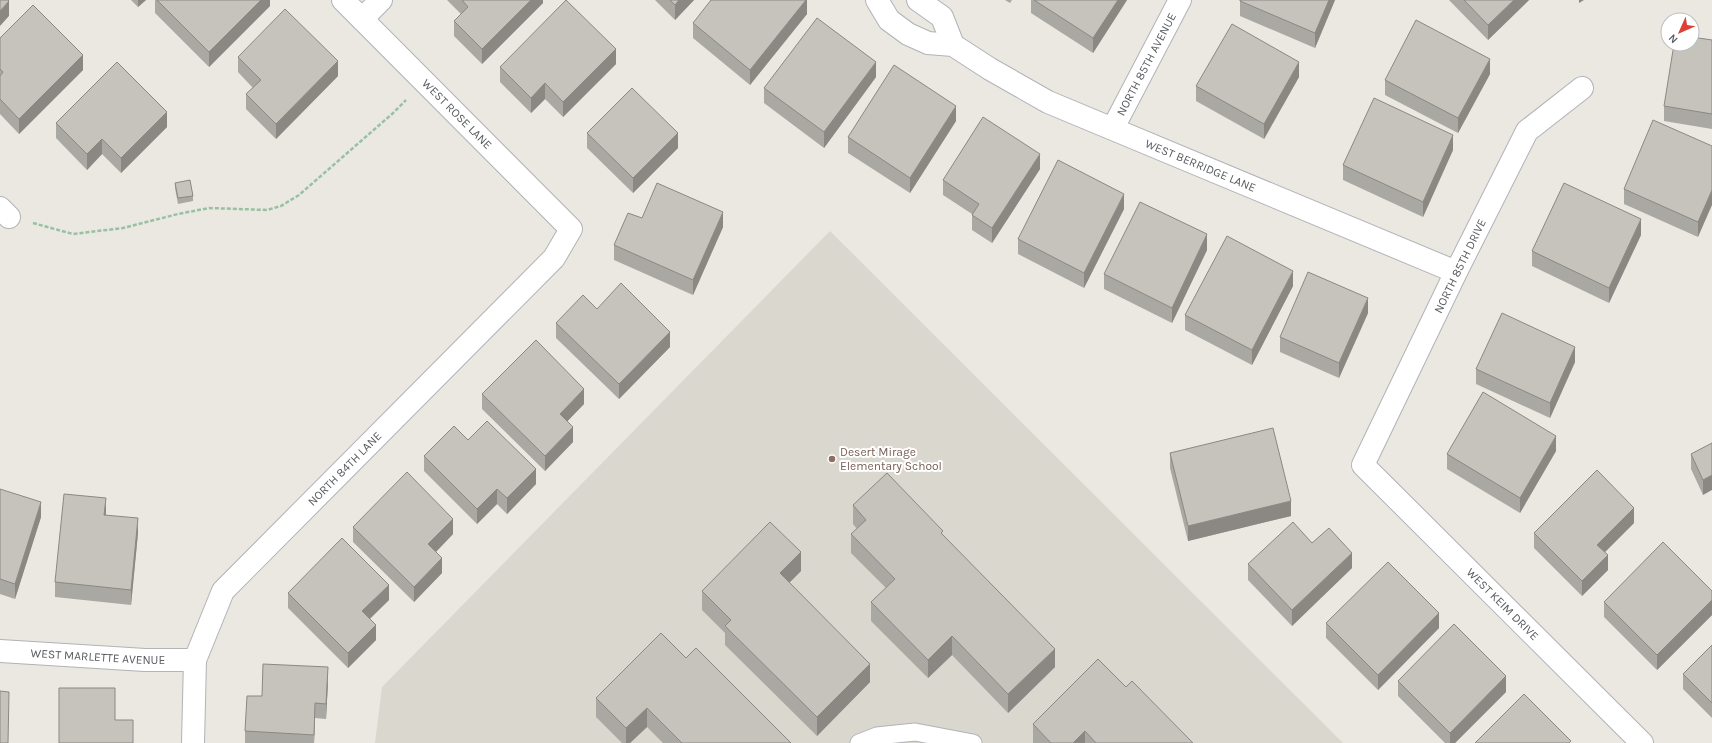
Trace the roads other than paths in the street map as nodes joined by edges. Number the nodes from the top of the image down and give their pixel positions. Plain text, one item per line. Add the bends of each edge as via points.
1 (343, 0) edge
2 (381, 0) edge
3 (878, 0) edge
4 (918, 0) edge
5 (1180, 0) edge
6 (362, 19) junction
7 (952, 45) junction
8 (1582, 88) dead end
9 (1113, 128) junction
10 (571, 229) joint
11 (1456, 272) junction
12 (1363, 465) joint
13 (0, 652) edge
14 (195, 660) junction
15 (193, 743) edge
16 (859, 743) edge
17 (973, 743) edge
18 (1642, 743) edge

1 - 6 street, WEST ROSE LANE
2 - 6 street
3 - 7 street, WEST BERRIDGE LANE via 890,20 908,34 928,44
4 - 7 street via 942,17
5 - 9 street, NORTH 85TH AVENUE
6 - 10 street, WEST ROSE LANE
7 - 9 street, WEST BERRIDGE LANE via 1048,102
8 - 11 street, NORTH 85TH DRIVE via 1527,131
9 - 11 street, WEST BERRIDGE LANE
10 - 14 street, NORTH 84TH LANE via 554,258 223,591
11 - 12 street, NORTH 85TH DRIVE
12 - 18 street, WEST KEIM DRIVE
13 - 14 street, WEST MARLETTE AVENUE via 145,660
14 - 15 street, NORTH 84TH LANE
16 - 17 lane via 877,736 915,732

